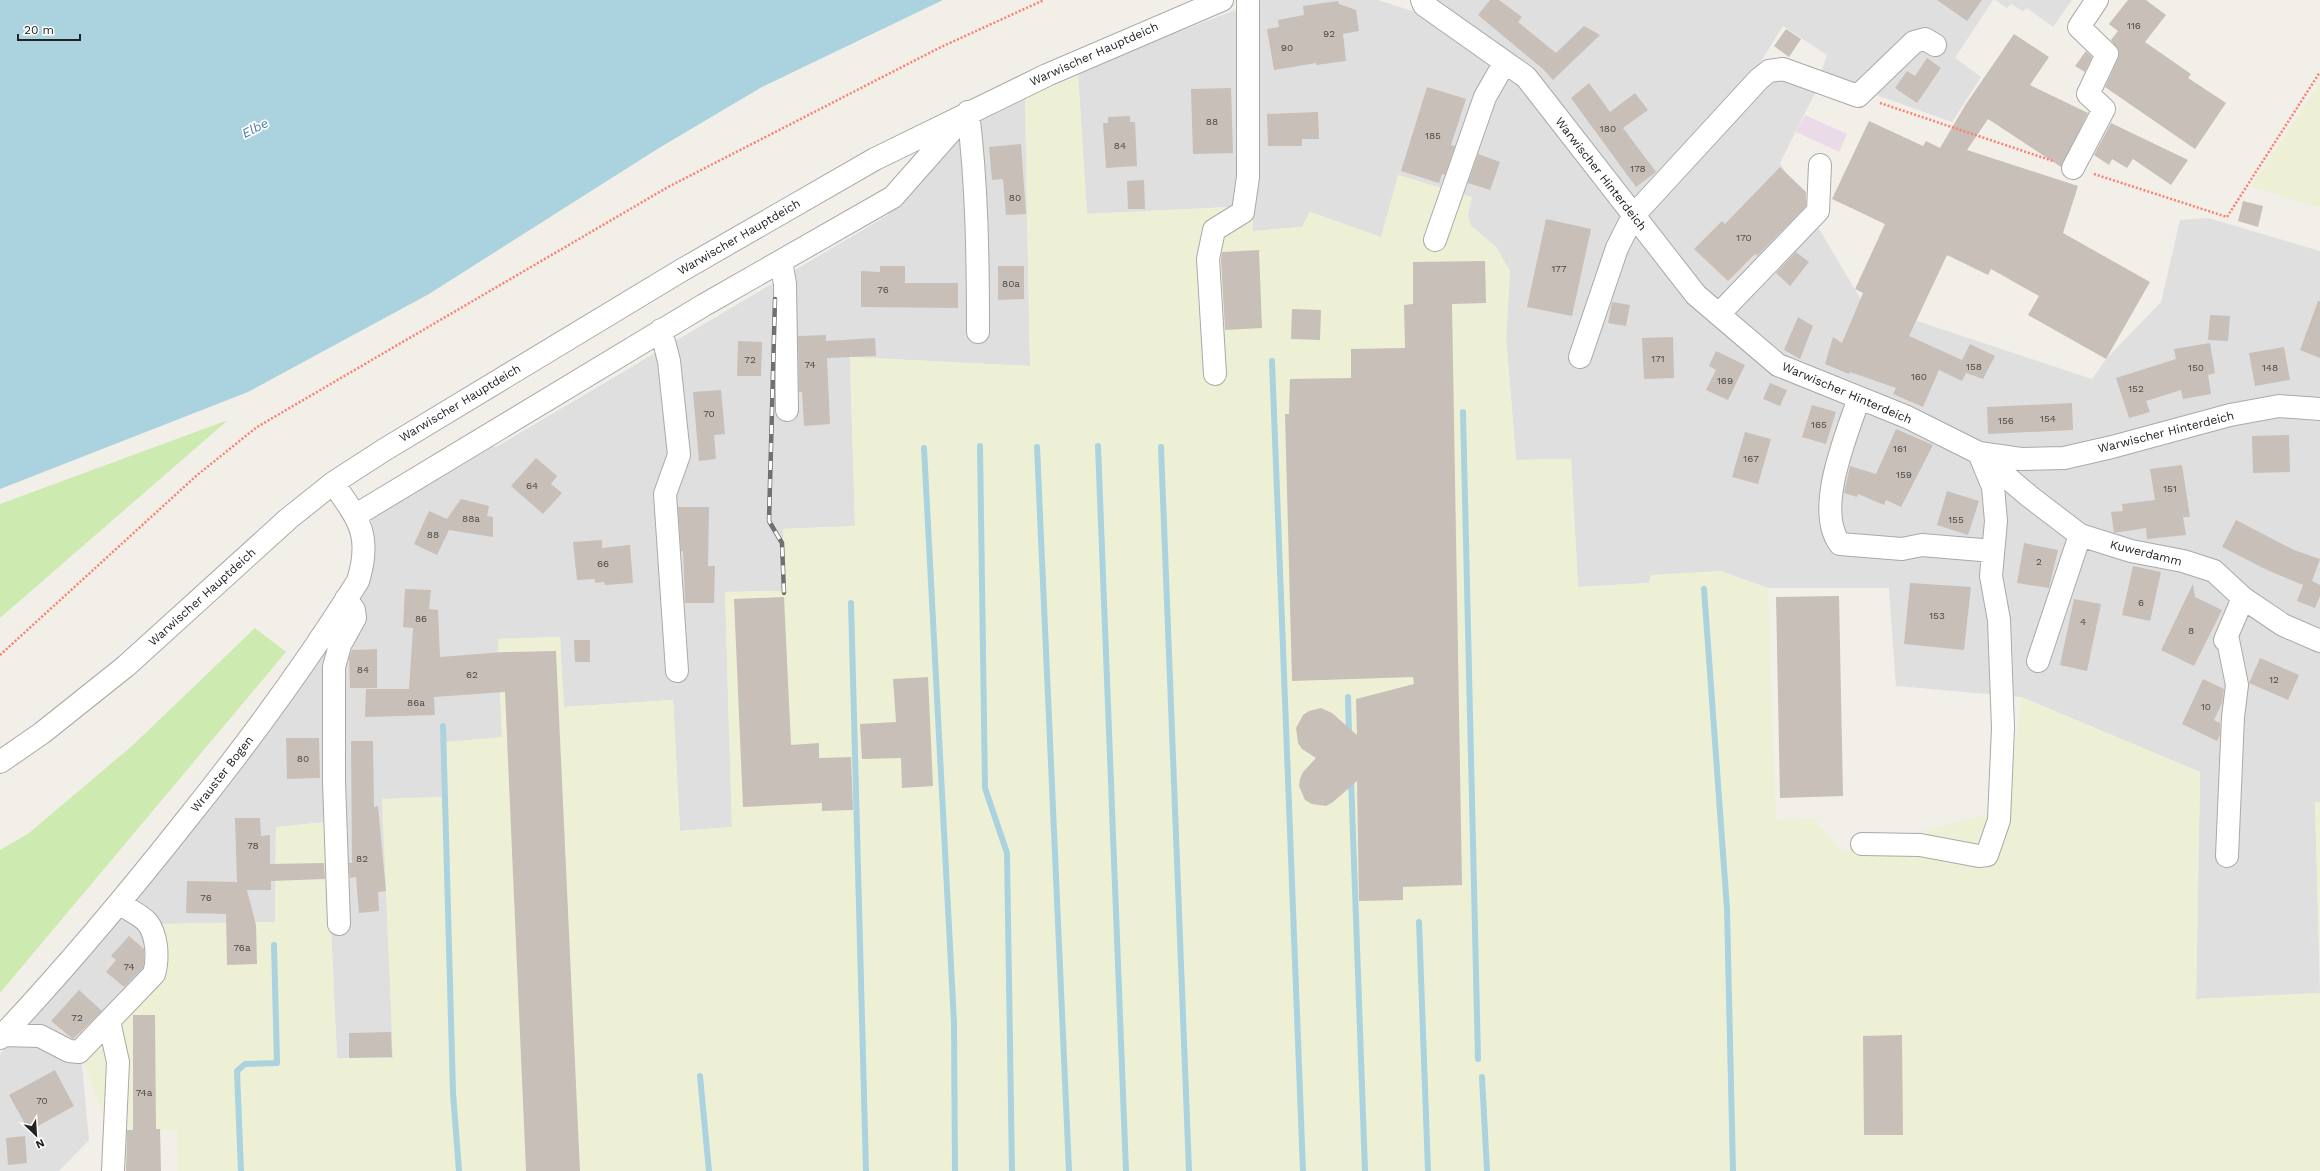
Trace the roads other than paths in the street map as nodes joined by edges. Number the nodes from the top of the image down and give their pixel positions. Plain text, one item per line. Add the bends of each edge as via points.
1 (1222, 0) edge
2 (1248, 0) edge
3 (1422, 0) edge
4 (2097, 0) edge
5 (1935, 45) dead end
6 (1505, 62) junction
7 (968, 112) junction
8 (1820, 165) dead end
9 (2073, 168) road end
10 (1633, 216) junction
11 (1435, 240) dead end
12 (781, 261) junction
13 (1719, 314) junction
14 (661, 330) junction
15 (978, 332) dead end
16 (1580, 357) dead end
17 (1215, 374) dead end
18 (1859, 398) junction
19 (2320, 409) edge
20 (787, 410) dead end
21 (1978, 453) junction
22 (333, 483) junction
23 (356, 515) junction
24 (2080, 535) junction
25 (1993, 551) junction
26 (2243, 598) junction
27 (346, 599) junction
28 (2320, 641) edge
29 (2038, 661) dead end
30 (677, 671) dead end
31 (0, 762) edge
32 (1862, 844) dead end
33 (2227, 856) dead end
34 (120, 904) junction
35 (339, 924) dead end
36 (109, 1021) junction
37 (1, 1036) edge
38 (114, 1171) edge

1 - 7 street, Warwischer Hauptdeich via 1054,71
2 - 17 street via 1248,177 1243,212 1214,230 1208,260
3 - 6 street, Warwischer Hinterdeich via 1424,5
4 - 9 street via 2079,27 2107,54 2088,94 2104,109
5 - 10 street via 1925,39 1914,42 1858,96 1783,69 1769,71
6 - 10 street, Warwischer Hinterdeich via 1526,77
6 - 11 street via 1485,97
7 - 12 street, Warwischer Hauptdeich via 893,197
7 - 15 street via 972,139
7 - 22 street, Warwischer Hauptdeich via 875,159 682,270
8 - 13 street via 1818,211
10 - 13 street, Warwischer Hinterdeich via 1696,295
10 - 16 street via 1617,248
12 - 14 street, Warwischer Hauptdeich
12 - 20 street via 785,284
13 - 18 street, Warwischer Hinterdeich via 1778,365
14 - 23 street, Warwischer Hauptdeich
14 - 30 street via 669,361 679,454 665,494
18 - 21 street, Warwischer Hinterdeich via 1907,417
18 - 25 street via 1836,467 1831,495 1833,528 1840,544 1902,549 1922,545
19 - 21 street, Warwischer Hinterdeich via 2272,407 2230,415 2064,458 2021,459
21 - 24 street, Kuwerdamm
21 - 25 street via 1993,487 1996,521
22 - 23 street, Wrauster Bogen
22 - 31 street, Warwischer Hauptdeich via 288,519 126,666 42,733
23 - 27 street, Wrauster Bogen via 364,537 364,560 358,581
24 - 26 street, Kuwerdamm via 2131,551 2183,561 2214,571
24 - 29 street
25 - 32 street via 1991,576 1999,620 2003,728 1999,820 1987,855 1979,856 1920,845
26 - 28 street, Kuwerdamm via 2282,625
26 - 33 street via 2226,637 2237,685 2233,716
27 - 34 street, Wrauster Bogen via 279,700
27 - 35 street via 354,610 355,618 340,645 334,667 334,782
34 - 36 street via 154,929 157,962 154,974
34 - 37 street, Wrauster Bogen
36 - 37 street via 79,1052 69,1051 40,1036
36 - 38 street via 118,1062

